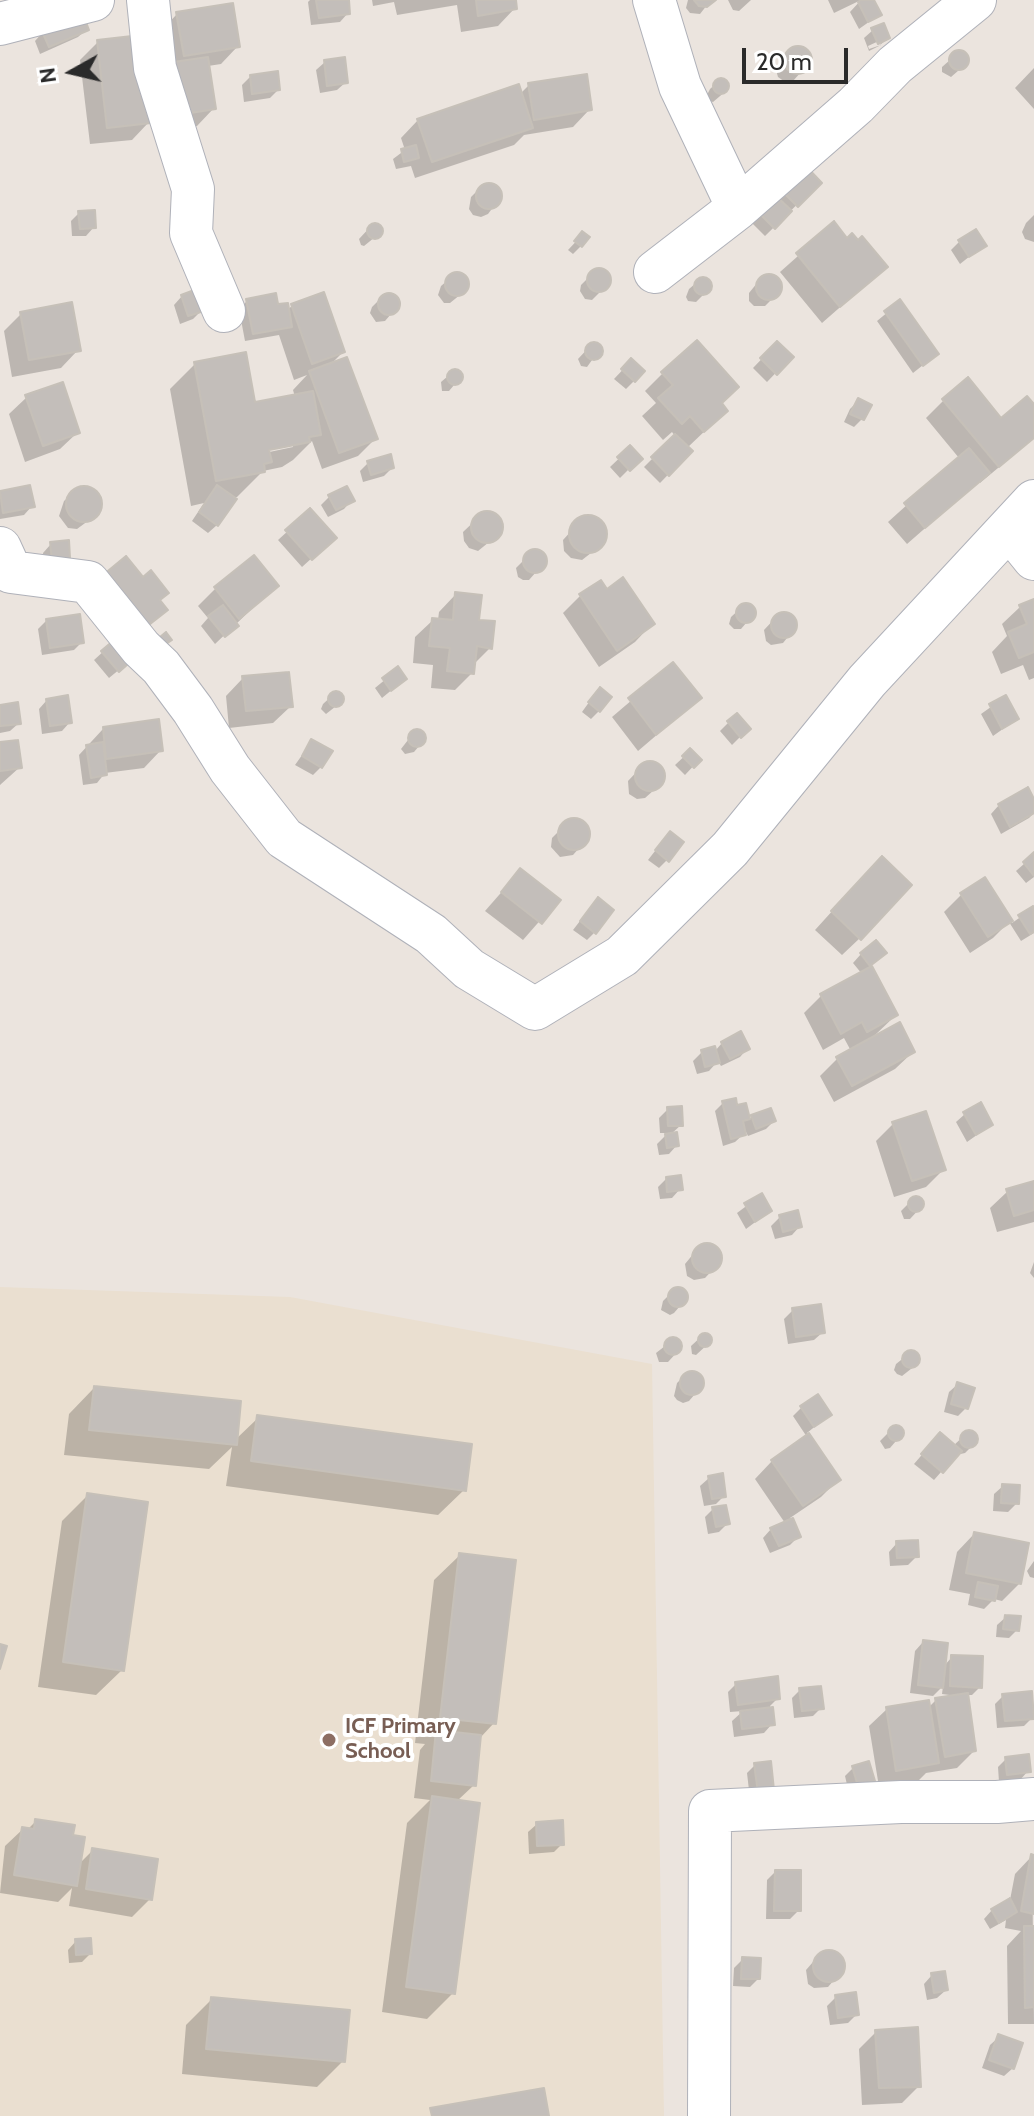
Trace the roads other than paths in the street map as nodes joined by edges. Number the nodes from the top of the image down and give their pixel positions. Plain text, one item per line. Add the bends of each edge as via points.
1 (93, 0) edge
2 (148, 0) edge
3 (654, 0) edge
4 (975, 0) edge
5 (0, 24) edge
6 (738, 208) junction
7 (655, 272) dead end
8 (224, 311) dead end
9 (1026, 529) edge
10 (0, 548) edge
11 (1034, 1799) edge
12 (709, 2116) edge

1 - 5 street
2 - 8 street via 155,68 193,189 191,233
3 - 6 street via 680,86
4 - 6 street
6 - 7 street
9 - 10 street via 867,681 730,849 622,956 535,1009 469,969 431,934 284,838 161,667 88,582 11,572
11 - 12 street via 710,1811

